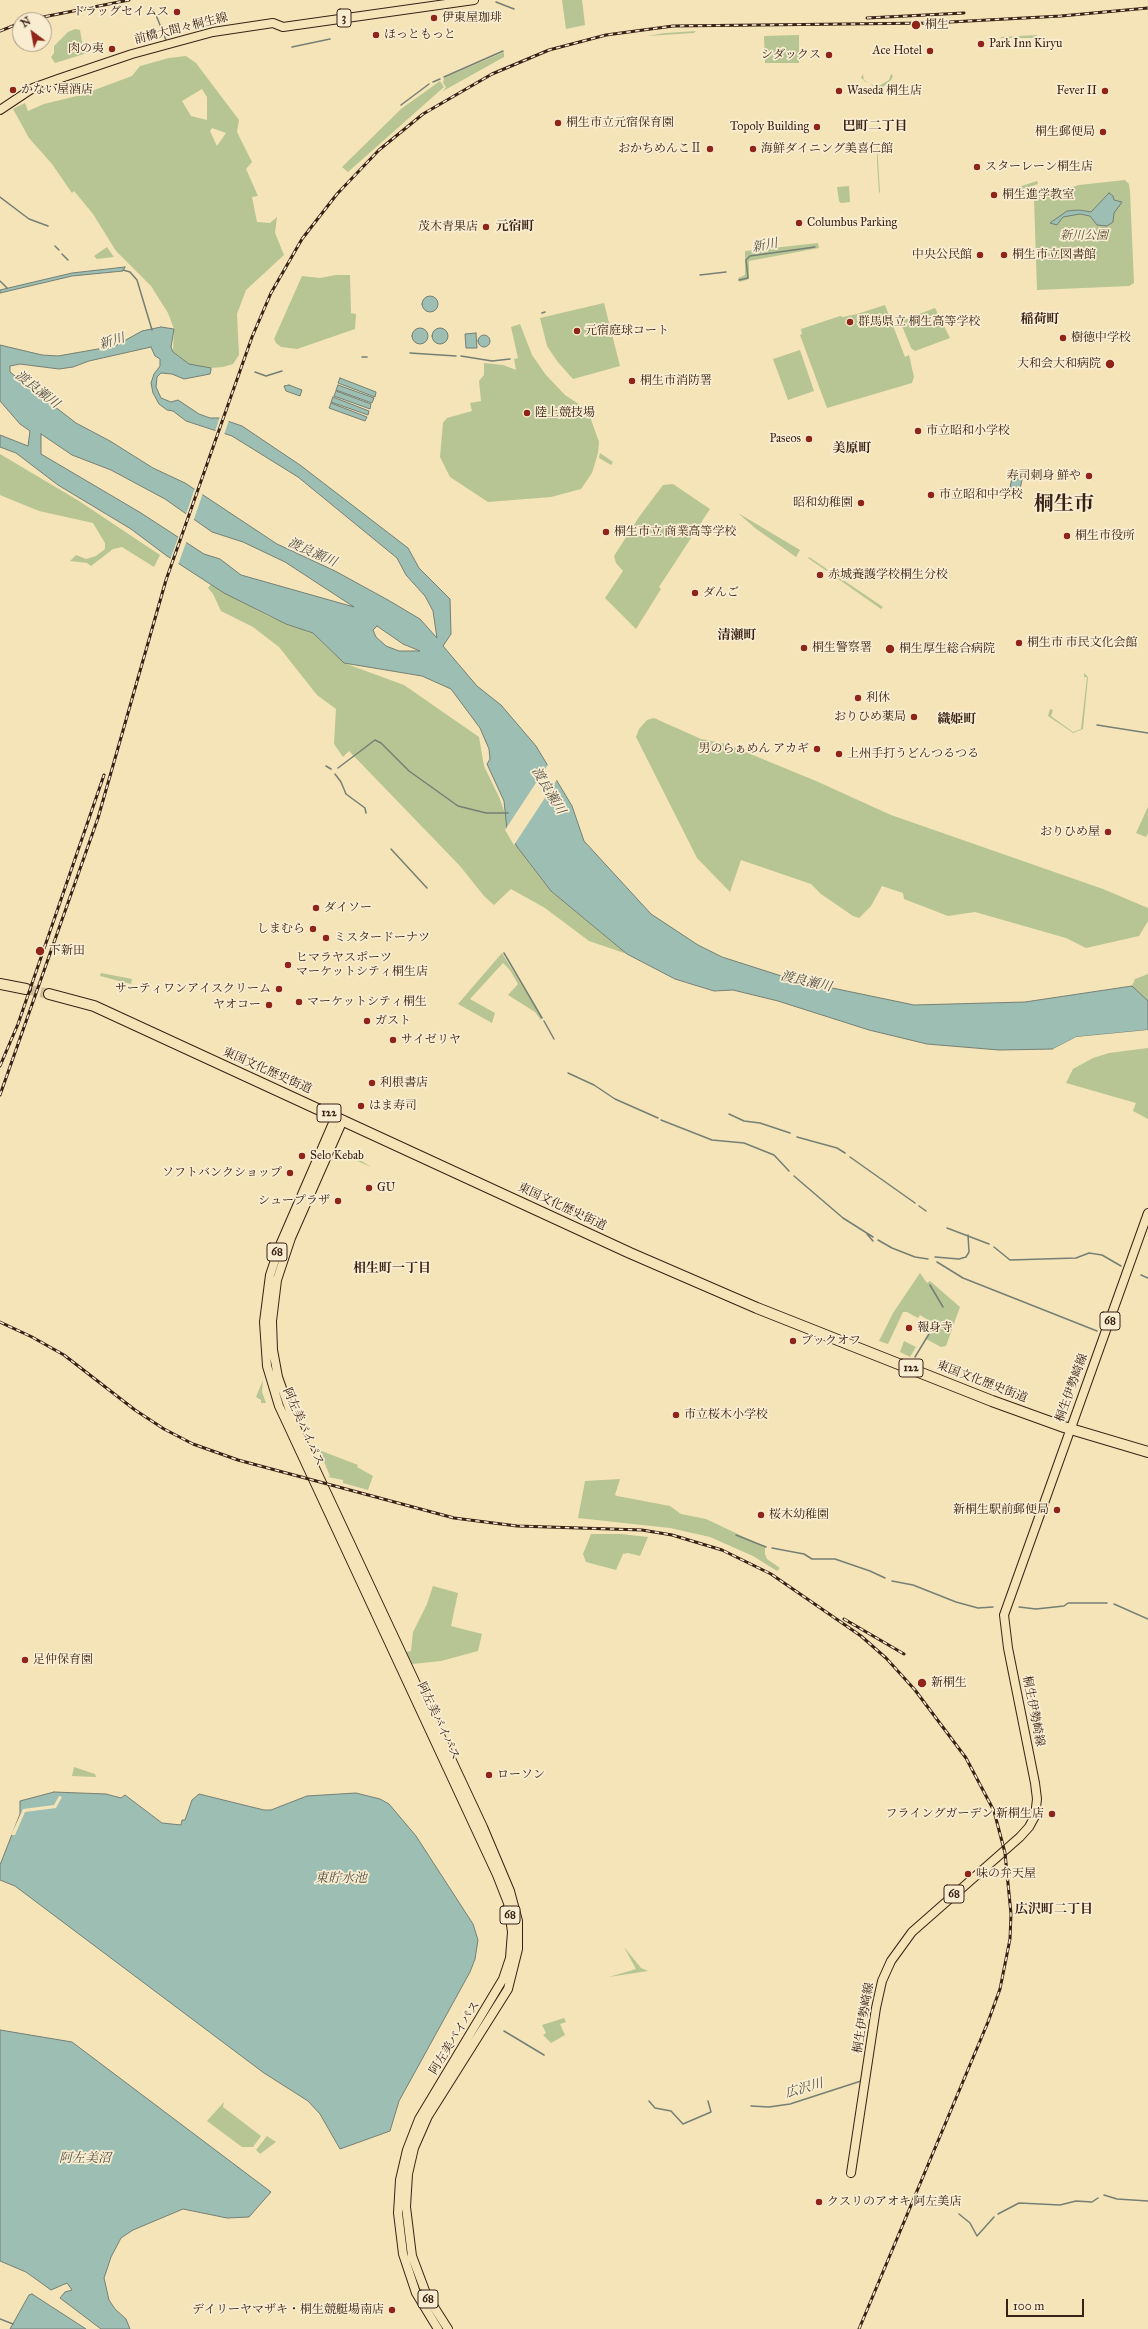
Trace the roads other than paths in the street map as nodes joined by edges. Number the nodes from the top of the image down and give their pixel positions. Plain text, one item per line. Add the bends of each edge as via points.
1 (474, 0) edge
2 (0, 110) edge
3 (0, 984) edge
4 (26, 989) tunnel mouth
5 (49, 994) tunnel mouth
6 (339, 1118) junction
7 (1148, 1213) edge
8 (1070, 1429) junction
9 (1148, 1452) edge
10 (851, 2173) dead end
11 (438, 2329) edge
12 (448, 2329) edge

1 - 2 main road, 前橋大間々桐生線 / 3 via 290,26 266,24 213,32 132,54 33,88
3 - 4 highway
5 - 6 highway, 東国文化歴史街道 / 122 via 94,1006
6 - 8 highway, 東国文化歴史街道 / 122 via 757,1308 992,1401
6 - 11 main road, 阿左美バイパス / 68 via 280,1245 270,1275 264,1322 268,1371 279,1406 497,1875 508,1903 512,1932 510,1958 503,1979 419,2119 407,2150 400,2180 398,2213 403,2254 416,2293
6 - 12 main road, 阿左美バイパス / 68 via 277,1280 272,1321 273,1350 278,1377 295,1425 483,1827 510,1891 518,1921 518,1949 508,1989 428,2116 414,2148 408,2174 406,2207 412,2256 427,2296
7 - 8 main road, 桐生伊勢崎線 / 68
8 - 9 highway, 122
8 - 10 main road, 桐生伊勢崎線 / 68 via 1015,1580 1004,1619 1035,1783 1036,1812 1032,1823 1020,1836 912,1932 891,1961 882,1980 876,2008

